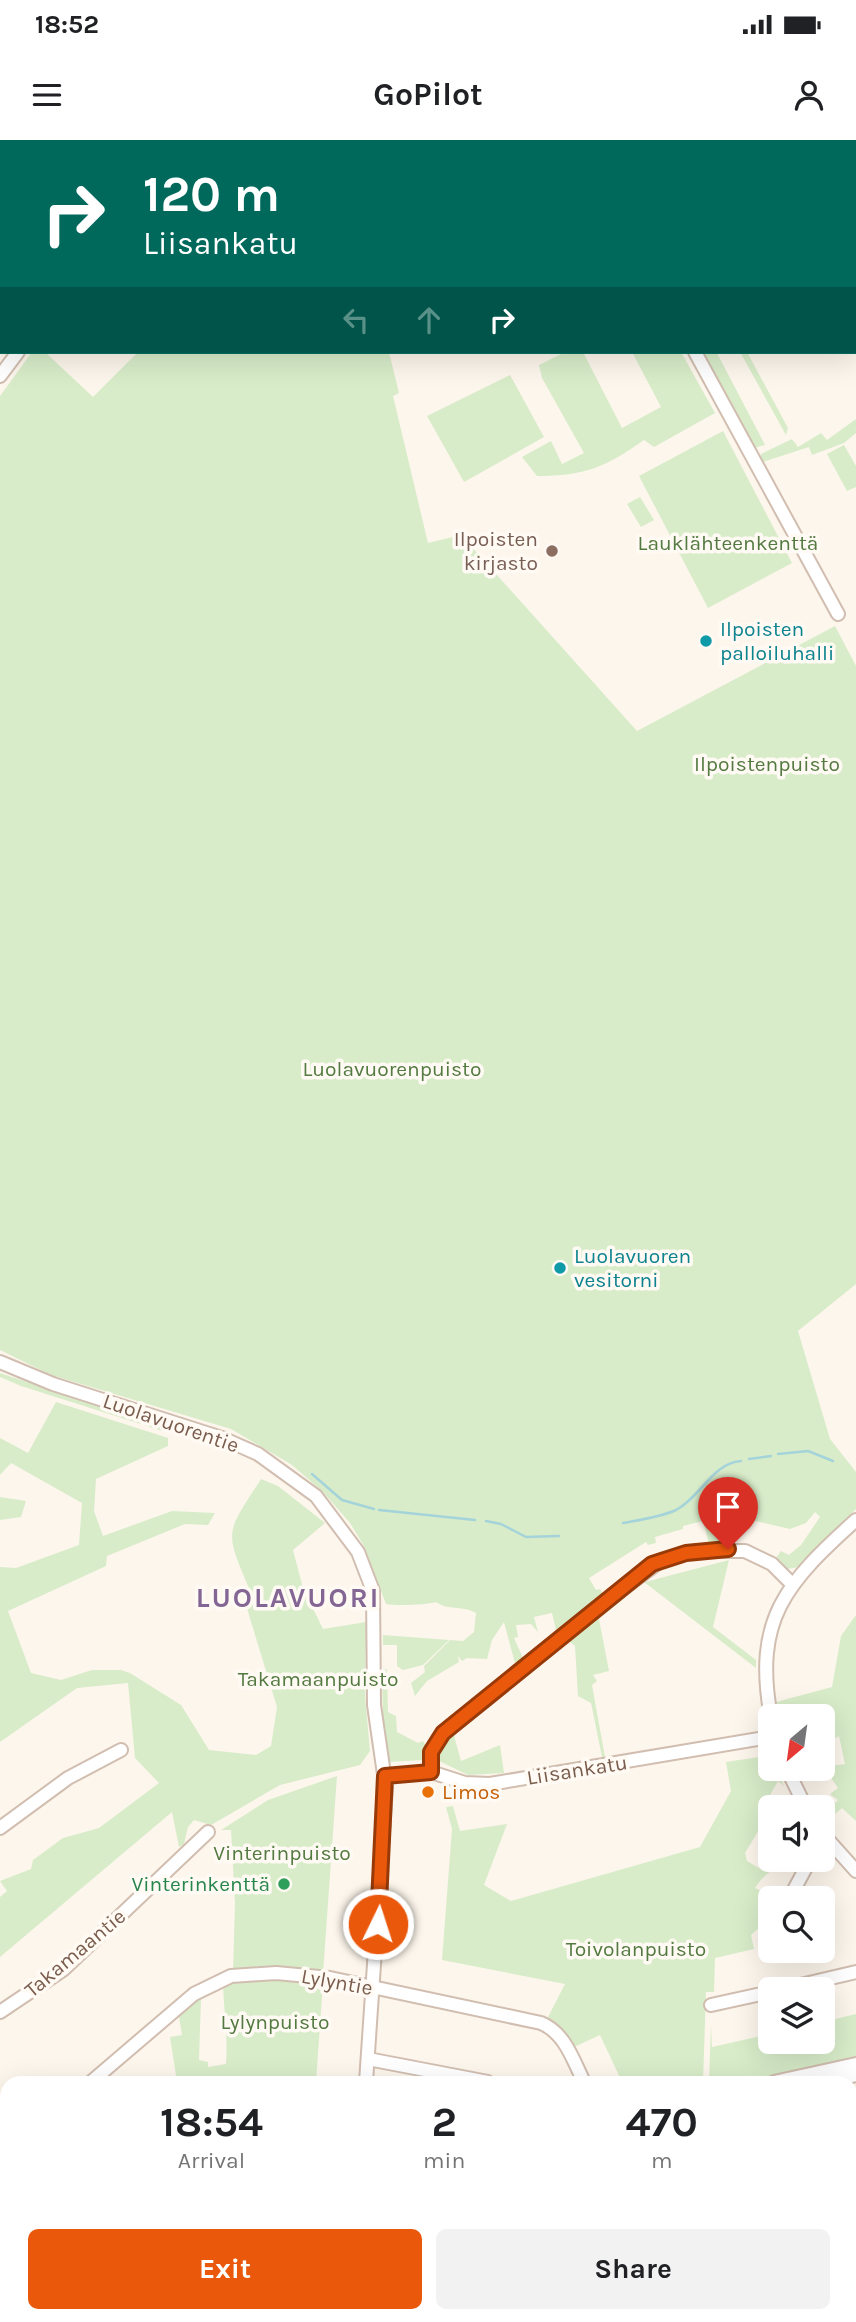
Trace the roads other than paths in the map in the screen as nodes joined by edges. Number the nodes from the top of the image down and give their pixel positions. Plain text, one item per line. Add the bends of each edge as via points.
1 (16, 354) edge
2 (696, 354) edge
3 (0, 376) edge
4 (838, 614) dead end
5 (0, 1362) edge
6 (856, 1520) edge
7 (793, 1584) junction
8 (770, 1704) edge
9 (758, 1739) edge
10 (121, 1750) dead end
11 (431, 1772) junction
12 (385, 1776) junction
13 (0, 1828) edge
14 (208, 1832) dead end
15 (835, 1850) edge
16 (856, 1871) edge
17 (856, 1972) edge
18 (835, 1977) edge
19 (373, 1989) junction
20 (758, 1995) edge
21 (711, 2005) dead end
22 (0, 2012) edge
23 (368, 2059) junction
24 (856, 2064) edge
25 (98, 2076) edge
26 (367, 2076) edge
27 (457, 2076) edge
28 (581, 2076) edge
29 (801, 2076) edge

1 - 3 street
2 - 4 street
5 - 12 street, Luolavuorentie via 258,1454 328,1509 358,1552 373,1591 374,1705
6 - 7 street
7 - 8 street via 766,1644
7 - 11 street via 767,1561 745,1551 696,1551 652,1564 443,1733 431,1752
9 - 11 street, Liisankatu via 490,1784 465,1783
10 - 13 street via 68,1779
11 - 12 street, Liisankatu
12 - 19 street, Luolavuorentie
14 - 22 street, Takamaantie via 64,1969
15 - 16 street
17 - 18 street
19 - 23 street, Luolavuorentie
19 - 25 street, Lylyntie via 308,1975 225,1977 194,1994
19 - 28 street, Lylyntie via 547,2025 564,2042
20 - 21 street
23 - 26 street, Luolavuorentie
23 - 27 street
24 - 29 street

